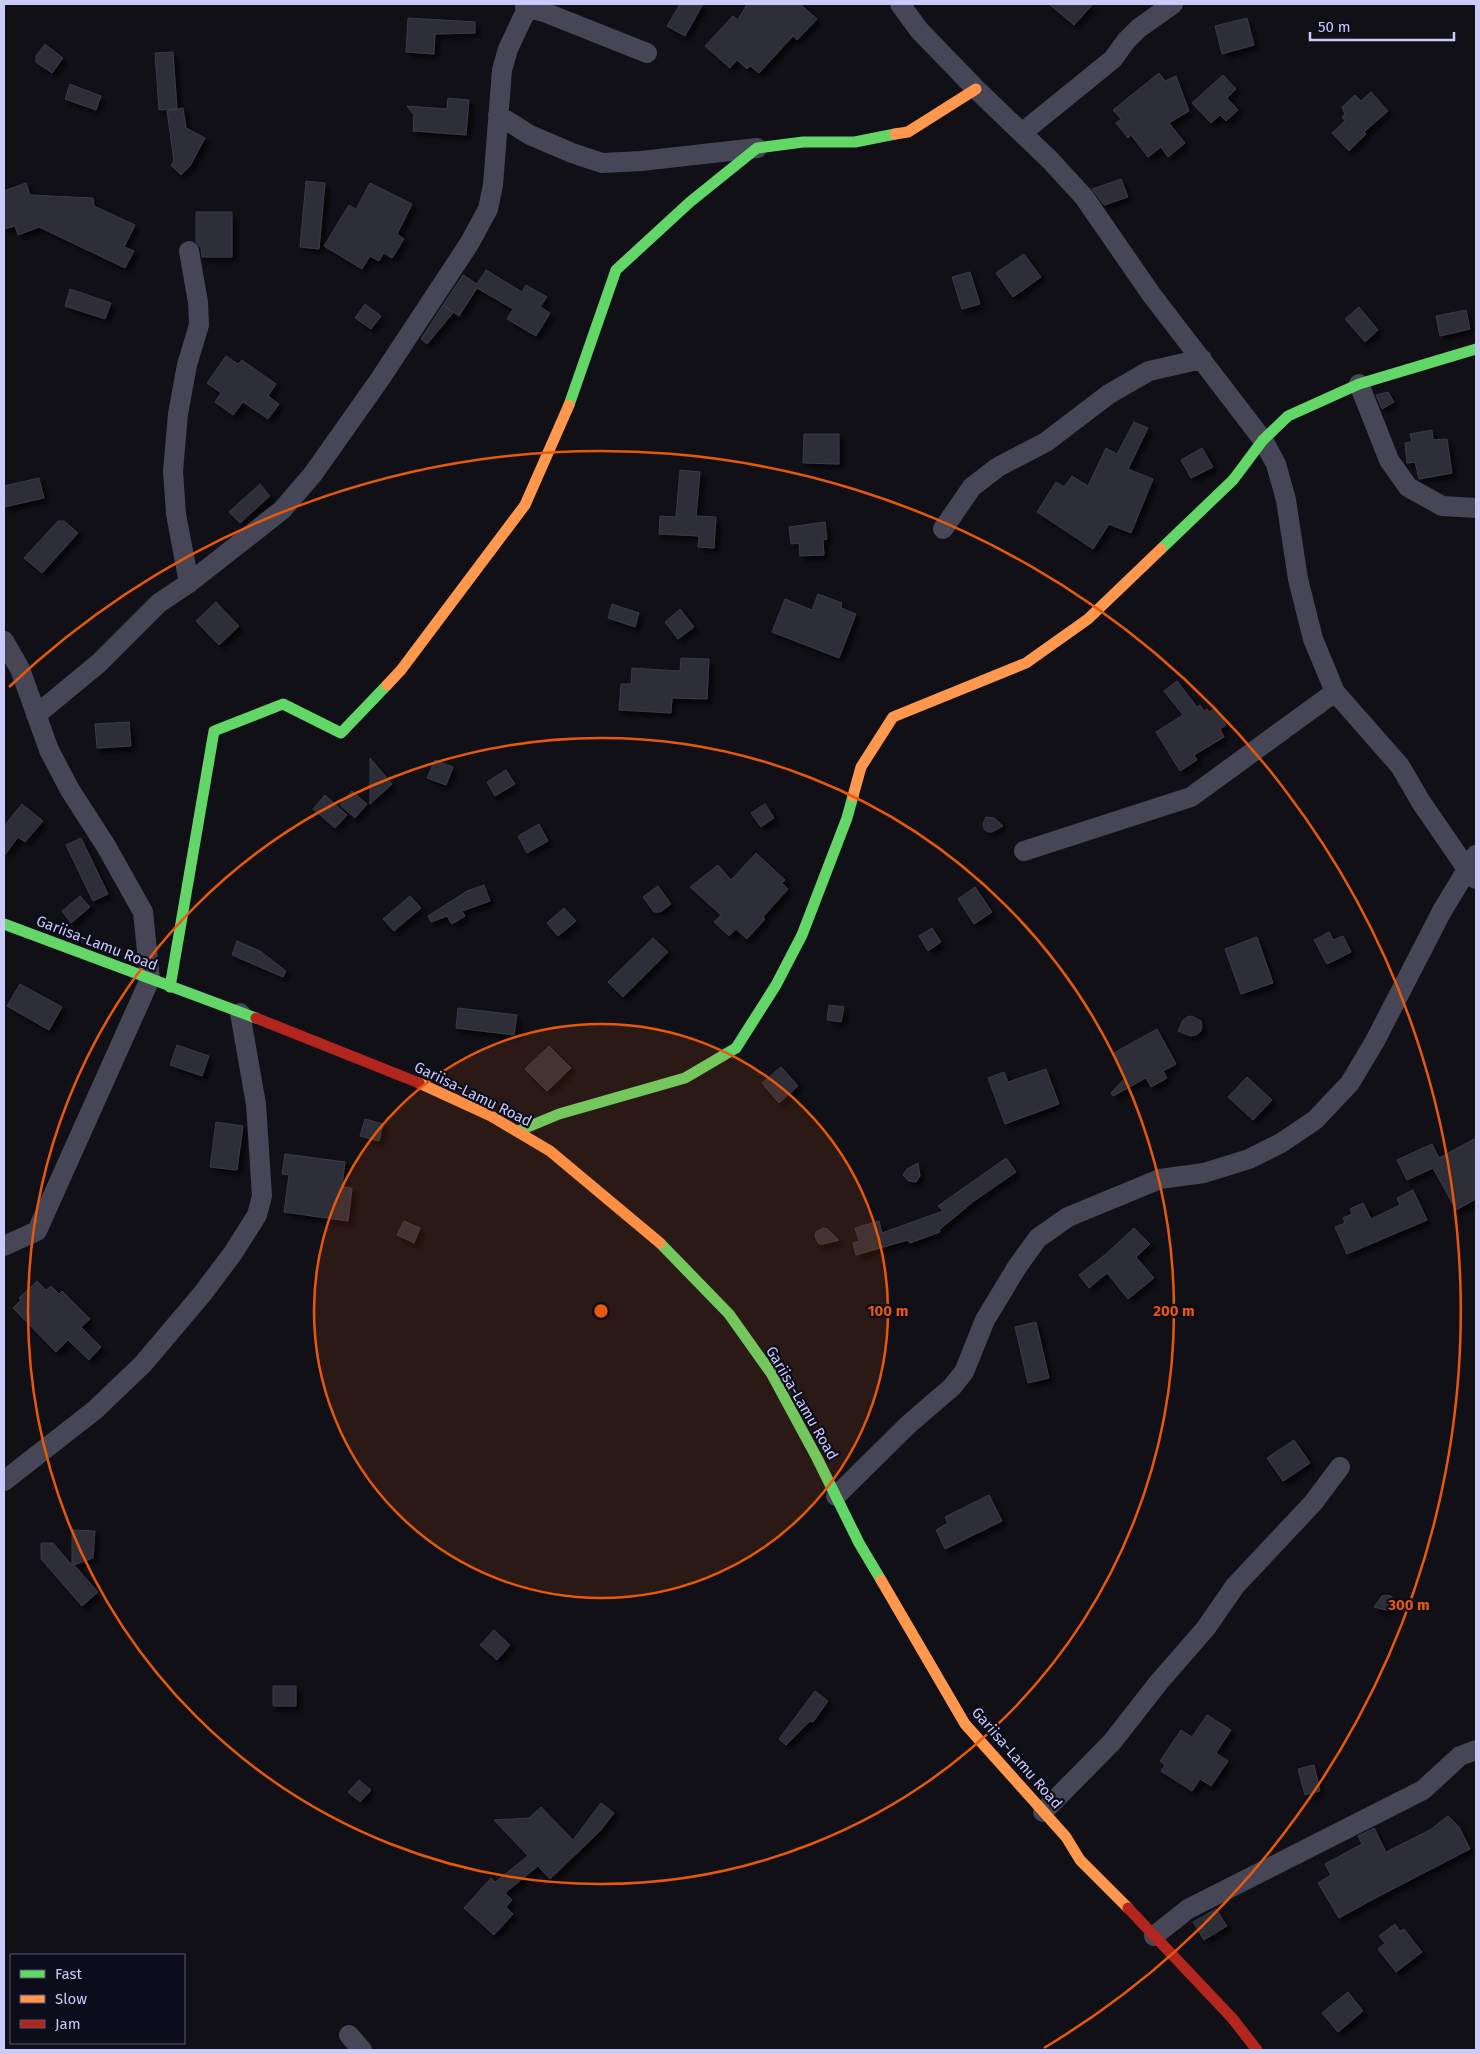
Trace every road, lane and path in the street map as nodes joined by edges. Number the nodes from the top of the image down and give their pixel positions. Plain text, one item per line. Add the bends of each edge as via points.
1 (900, 4) edge
2 (1173, 4) edge
3 (526, 5) edge
4 (647, 53) dead end
5 (976, 89) junction
6 (498, 115) junction
7 (1023, 132) junction
8 (756, 148) junction
9 (189, 251) dead end
10 (1476, 349) edge
11 (1202, 359) junction
12 (1359, 384) junction
13 (1263, 440) junction
14 (1476, 508) edge
15 (942, 529) dead end
16 (189, 583) junction
17 (4, 642) edge
18 (1335, 692) junction
19 (36, 715) junction
20 (1024, 851) dead end
21 (1473, 868) edge
22 (4, 924) edge
23 (150, 979) junction
24 (170, 987) junction
25 (240, 1013) junction
26 (518, 1131) junction
27 (4, 1246) edge
28 (1340, 1467) dead end
29 (4, 1480) edge
30 (836, 1496) junction
31 (1476, 1750) edge
32 (1043, 1812) junction
33 (1154, 1936) junction
34 (349, 2035) dead end
35 (362, 2050) edge
36 (1256, 2050) edge

1 - 5 street via 919,30
2 - 7 street via 1139,28 1113,59
3 - 4 street
3 - 6 street via 502,70
5 - 7 street
5 - 8 street via 908,132 855,142 803,142
6 - 8 street via 530,135 602,163
6 - 16 street via 488,209 469,244 391,363 313,474 282,510
7 - 11 street via 1084,197 1151,294
8 - 24 street via 690,202 616,270 573,395 526,505 401,670 341,732 283,704 214,731
9 - 16 street via 199,325 186,365 173,471 176,514
10 - 12 street
11 - 13 street
11 - 15 street via 1149,371 1109,394 1046,442 998,466 972,488
12 - 13 street via 1288,416
12 - 14 street via 1389,460 1408,487 1442,506
13 - 18 street via 1276,464 1286,500 1298,579 1313,639
13 - 26 street via 1233,480 1088,619 1026,663 893,717 860,767 847,818 802,935 776,985 736,1048 685,1078 559,1114
16 - 19 street via 159,604 99,663
17 - 19 street via 20,669
18 - 20 street via 1190,798
18 - 21 street via 1400,766 1421,802
19 - 23 street via 66,782 143,912
21 - 30 street via 1437,920 1350,1083 1315,1120 1281,1143 1249,1159 1204,1173 1160,1179 1068,1217 1038,1238 985,1320 964,1372
22 - 23 street, Gariisa-Lamu Road
23 - 24 street, Gariisa-Lamu Road
23 - 27 street via 37,1231
24 - 25 street, Gariisa-Lamu Road
25 - 26 street, Gariisa-Lamu Road via 411,1079
25 - 29 street via 256,1104 262,1196 257,1215 204,1293 143,1364 96,1409
26 - 30 street, Gariisa-Lamu Road via 550,1151 657,1240 729,1314 770,1373
28 - 32 street via 1313,1503 1235,1586 1206,1628 1112,1742
30 - 32 street, Gariisa-Lamu Road via 859,1543 965,1724
31 - 33 street via 1460,1756 1422,1790 1188,1909
32 - 33 street, Gariisa-Lamu Road via 1066,1837 1080,1860
33 - 36 street, Gariisa-Lamu Road via 1232,2018
34 - 35 street

